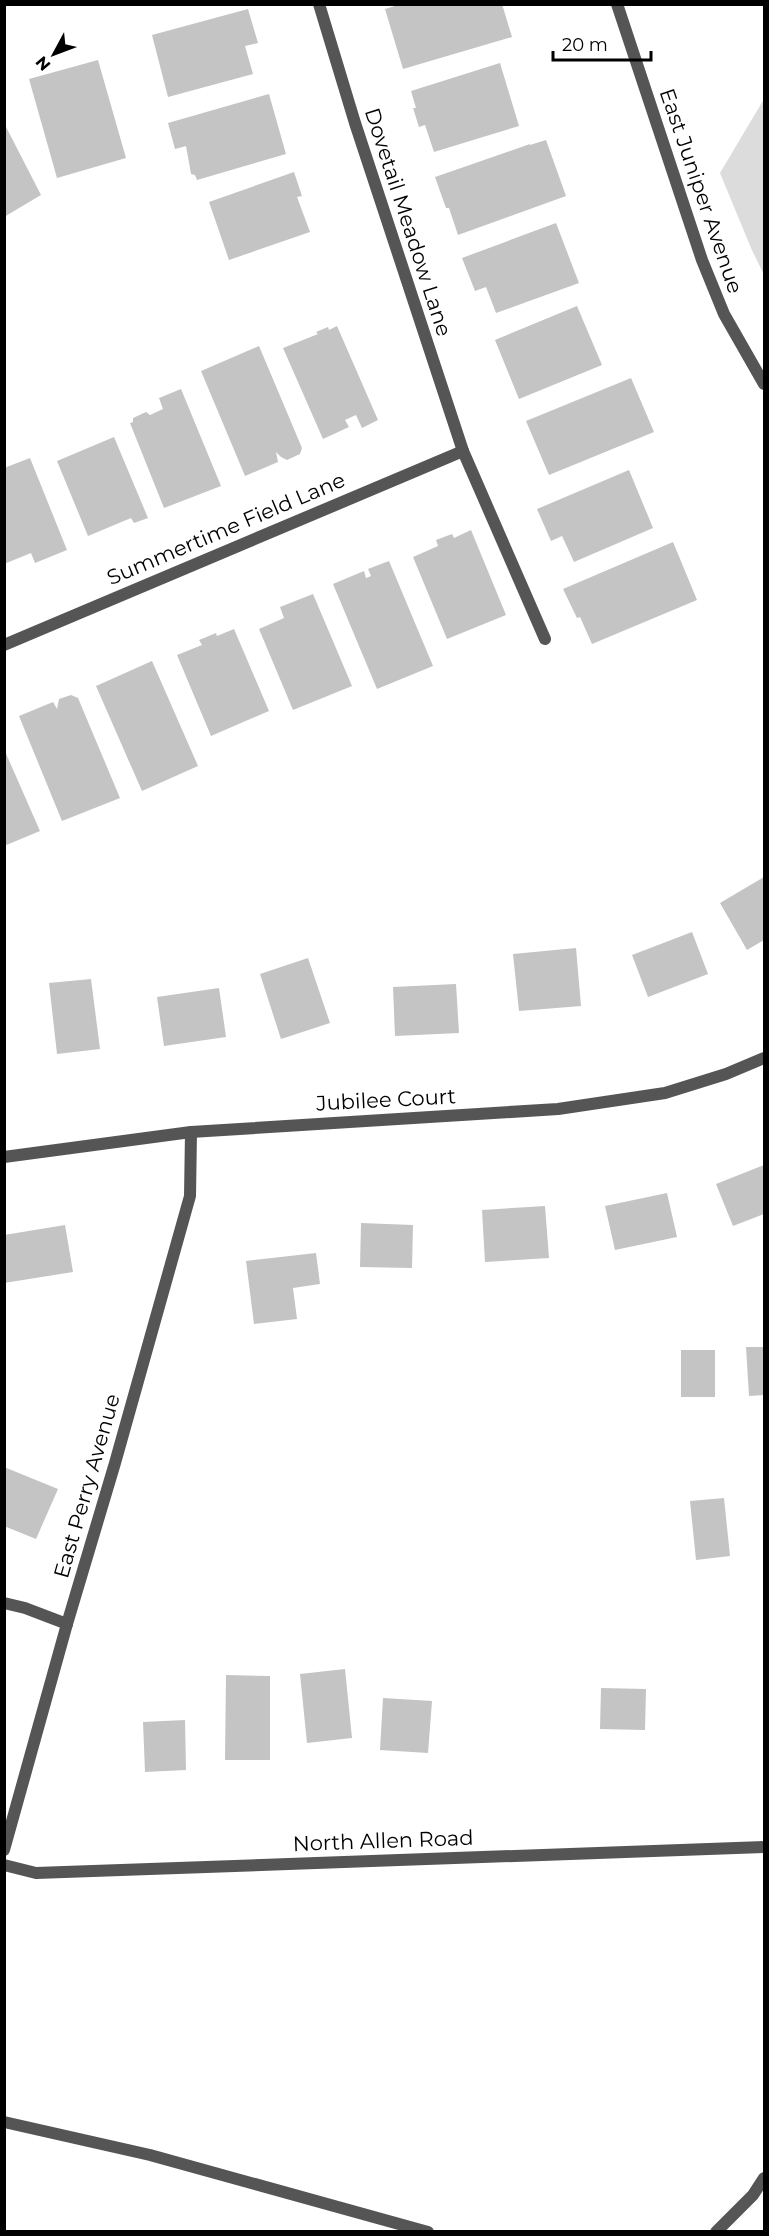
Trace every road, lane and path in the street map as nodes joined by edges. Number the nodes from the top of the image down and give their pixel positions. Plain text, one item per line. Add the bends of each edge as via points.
1 (319, 4) edge
2 (617, 4) edge
3 (765, 384) edge
4 (463, 451) junction
5 (545, 639) dead end
6 (4, 645) edge
7 (765, 1058) edge
8 (191, 1132) junction
9 (4, 1157) edge
10 (4, 1603) edge
11 (67, 1624) junction
12 (765, 1846) edge
13 (4, 1850) edge
14 (4, 1864) edge
15 (4, 2122) edge
16 (765, 2178) edge
17 (428, 2232) edge
18 (716, 2232) edge

1 - 4 street, Dovetail Meadow Lane
2 - 3 street, East Juniper Avenue via 702,260 724,314
4 - 5 street, Dovetail Meadow Lane
4 - 6 street, Summertime Field Lane
7 - 8 street, Jubilee Court via 665,1093 558,1110
8 - 9 street, Jubilee Court
8 - 11 street, East Perry Avenue via 190,1196
10 - 11 street
11 - 13 street, East Perry Avenue
12 - 14 street, North Allen Road via 36,1873
15 - 17 street via 150,2155
16 - 18 street

